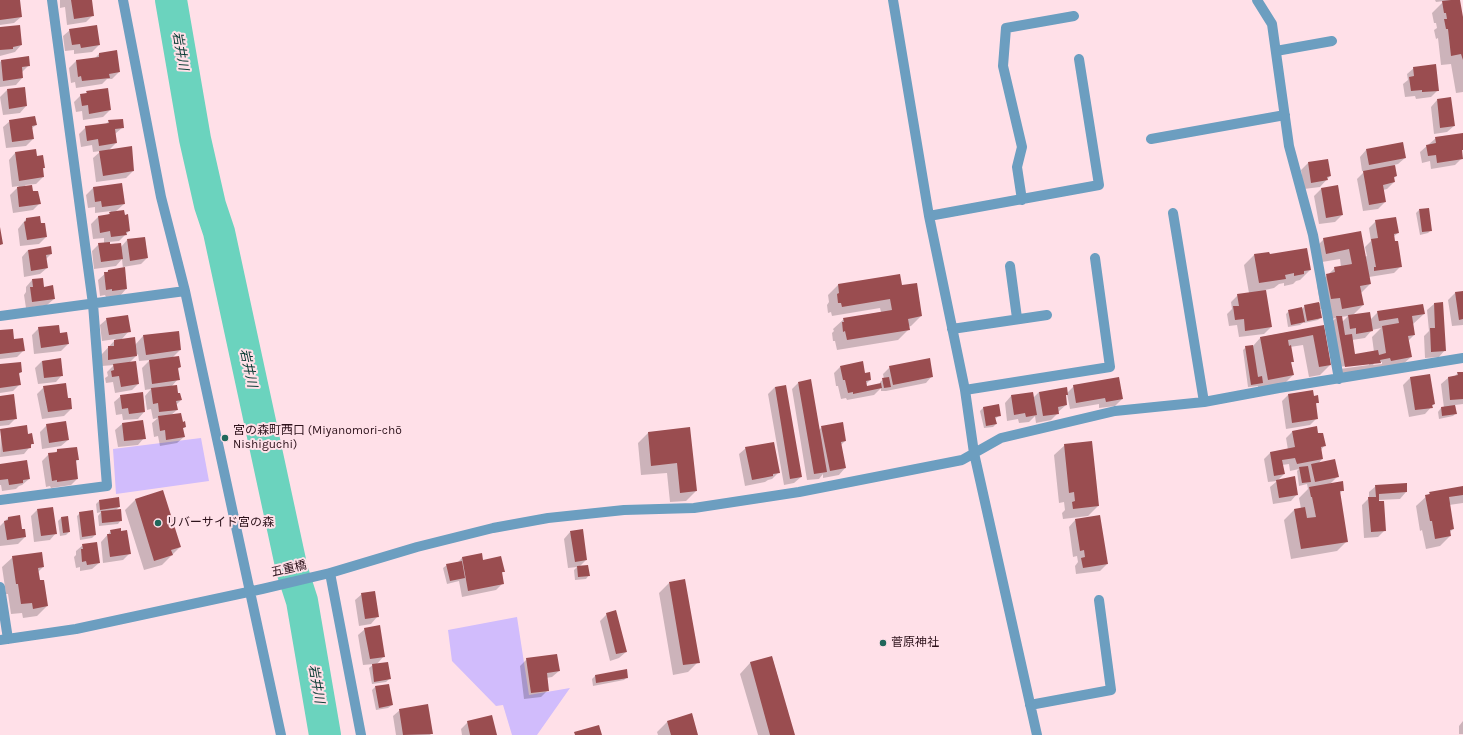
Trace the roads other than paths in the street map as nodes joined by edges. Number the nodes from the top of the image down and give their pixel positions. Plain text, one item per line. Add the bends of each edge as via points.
1 (52, 0) edge
2 (123, 0) edge
3 (893, 0) edge
4 (1257, 0) edge
5 (1074, 16) dead end
6 (1332, 41) dead end
7 (1276, 51) junction
8 (1079, 59) dead end
9 (1285, 115) junction
10 (1151, 139) dead end
11 (1022, 200) junction
12 (1173, 213) dead end
13 (929, 216) junction
14 (1095, 258) dead end
15 (1010, 266) dead end
16 (185, 291) junction
17 (92, 304) junction
18 (1047, 315) dead end
19 (0, 316) edge
20 (1017, 318) junction
21 (952, 329) junction
22 (1463, 358) edge
23 (1339, 379) junction
24 (965, 390) junction
25 (1204, 402) junction
26 (974, 453) junction
27 (0, 500) edge
28 (326, 574) junction
29 (0, 587) edge
30 (250, 591) junction
31 (1098, 600) dead end
32 (4, 640) edge
33 (1030, 706) junction
34 (281, 735) edge
35 (361, 735) edge
36 (1037, 735) edge

1 - 17 street
2 - 16 street via 161,197
3 - 13 street
4 - 7 street via 1272,24
5 - 11 street via 1006,28 1003,66 1022,146 1017,167
6 - 7 street
7 - 9 street
8 - 11 street via 1099,185
9 - 10 street
9 - 23 street via 1289,146 1312,235
11 - 13 street
12 - 25 street
13 - 21 street
14 - 24 street via 1110,367
15 - 20 street
16 - 17 street
16 - 30 street
17 - 19 street
17 - 27 street via 107,486
18 - 20 street
20 - 21 street
21 - 24 street
22 - 23 street, 五重橋
23 - 25 street, 五重橋
24 - 26 street
25 - 26 street, 五重橋 via 1115,411 1001,438
26 - 28 street, 五重橋 via 962,460 792,493 694,508 624,510 548,518 493,528
26 - 33 street
28 - 30 street, 五重橋
28 - 35 street
29 - 32 street
30 - 32 street, 五重橋 via 76,629
30 - 34 street
31 - 33 street via 1111,690
33 - 36 street

